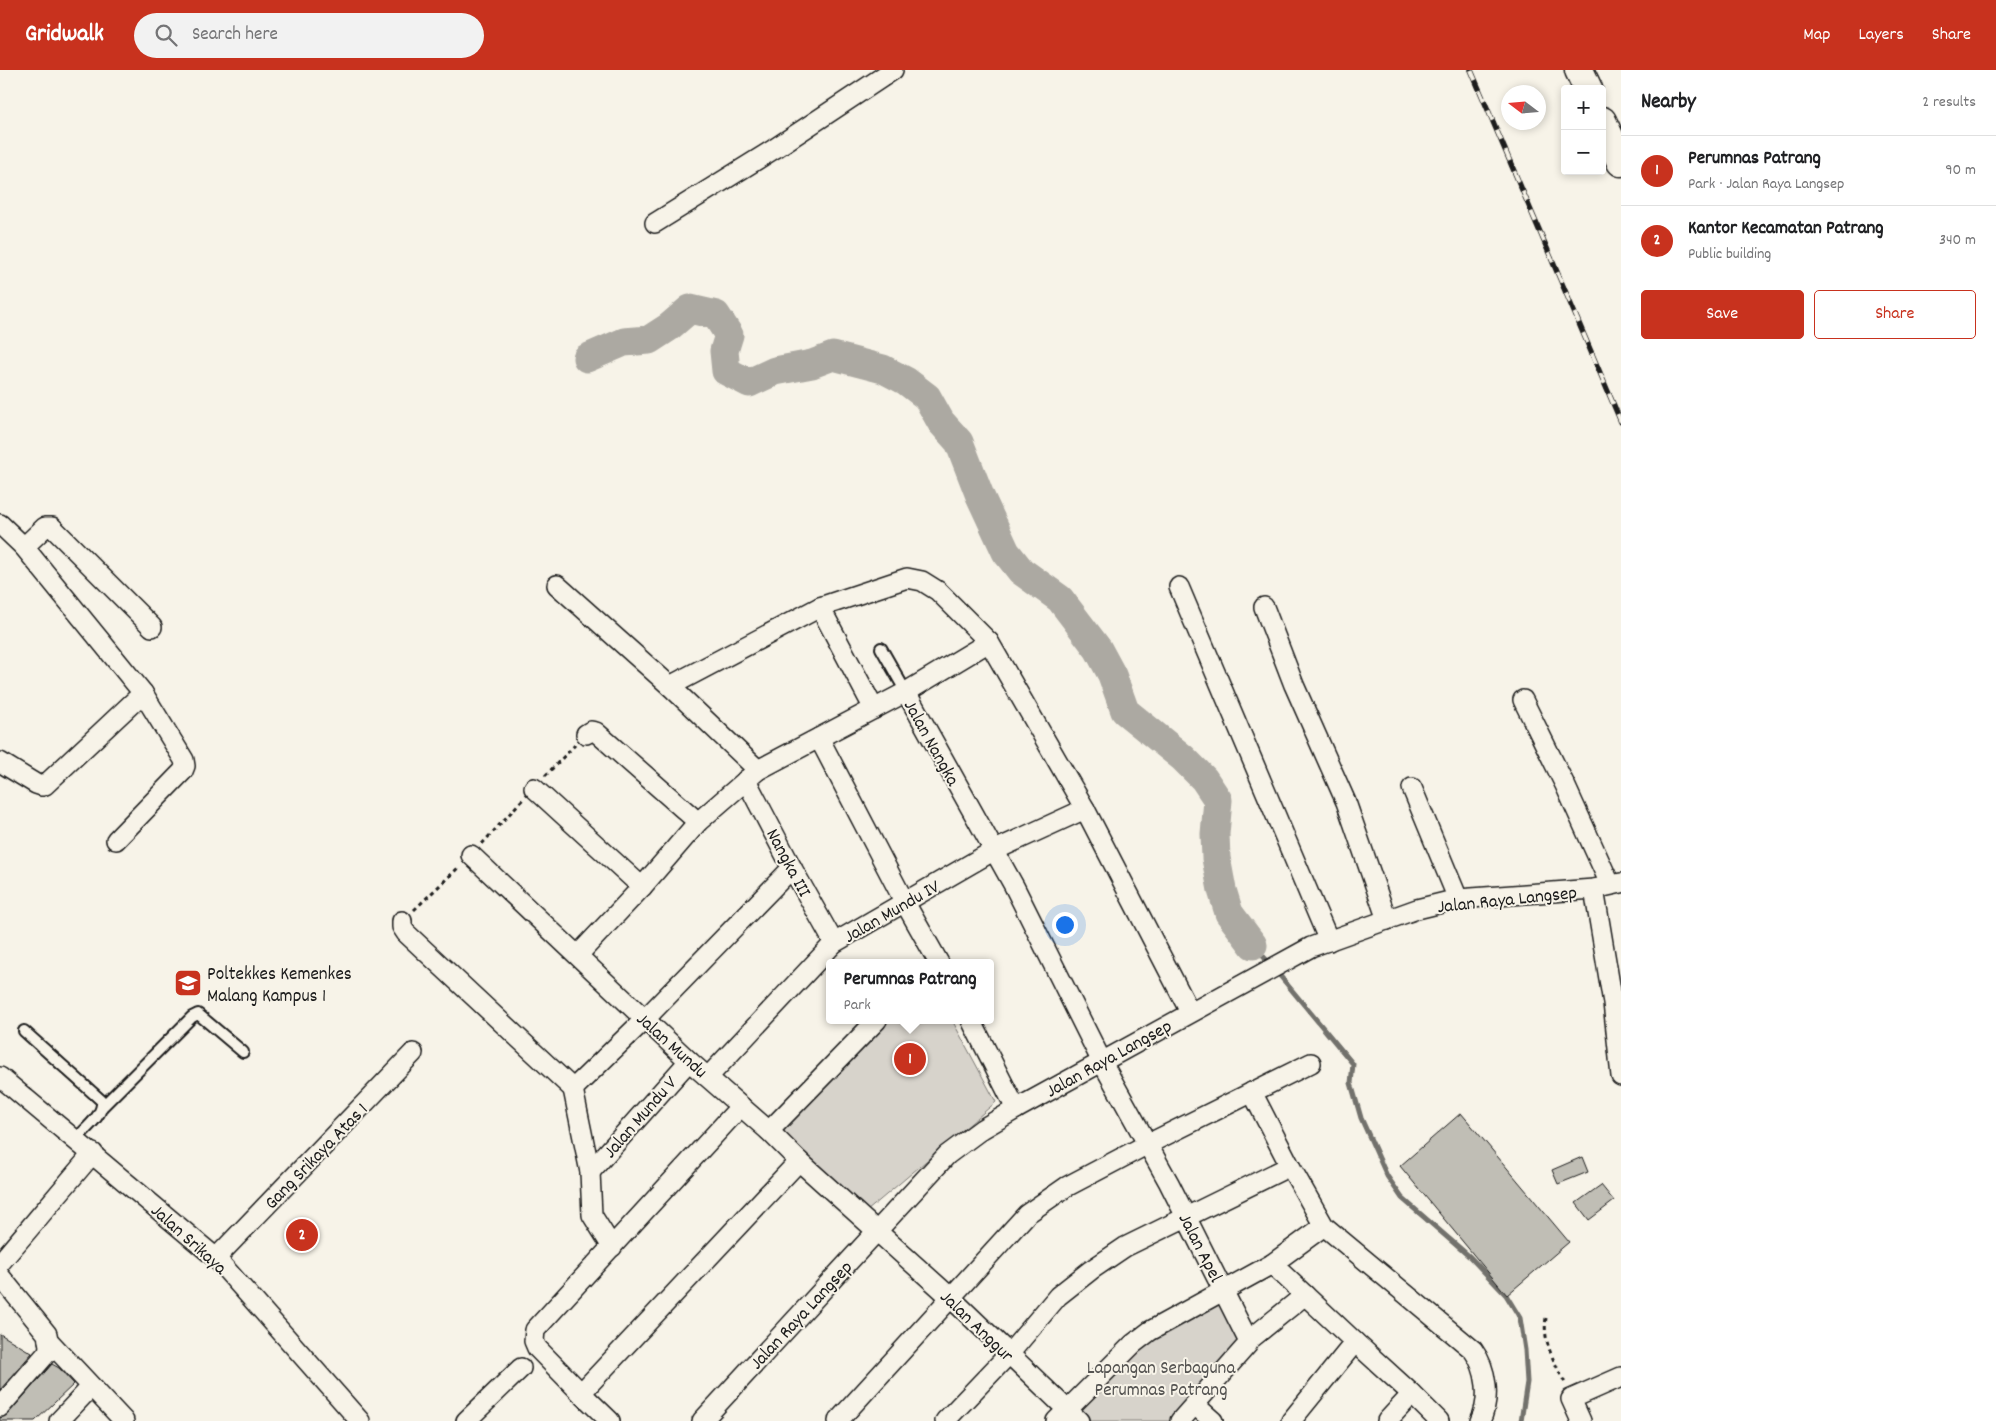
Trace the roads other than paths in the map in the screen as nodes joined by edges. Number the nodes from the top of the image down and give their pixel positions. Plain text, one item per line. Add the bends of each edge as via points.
1 (893, 70) edge
2 (1579, 70) edge
3 (1586, 85) edge
4 (1606, 130) edge
5 (1621, 162) edge
6 (655, 223) dead end
7 (0, 524) edge
8 (24, 547) junction
9 (557, 585) dead end
10 (1178, 587) dead end
11 (820, 607) junction
12 (1264, 607) dead end
13 (152, 627) dead end
14 (989, 642) junction
15 (880, 648) dead end
16 (670, 686) junction
17 (906, 692) junction
18 (143, 693) junction
19 (1523, 700) dead end
20 (874, 709) junction
21 (586, 734) dead end
22 (820, 738) junction
23 (0, 762) edge
24 (752, 775) junction
25 (534, 788) dead end
26 (1412, 788) dead end
27 (1085, 809) junction
28 (698, 822) junction
29 (116, 840) dead end
30 (993, 851) junction
31 (471, 855) road end
32 (792, 868) junction
33 (1608, 886) edge
34 (642, 887) junction
35 (1458, 899) junction
36 (904, 901) junction
37 (1387, 920) junction
38 (402, 921) road end
39 (1328, 941) junction
40 (834, 943) junction
41 (578, 955) junction
42 (938, 959) edge
43 (1190, 1012) junction
44 (645, 1019) junction
45 (873, 1024) edge
46 (973, 1024) edge
47 (24, 1031) dead end
48 (244, 1052) dead end
49 (413, 1053) dead end
50 (688, 1061) junction
51 (1102, 1062) junction
52 (1311, 1063) dead end
53 (708, 1076) junction
54 (1621, 1076) edge
55 (0, 1077) edge
56 (573, 1089) junction
57 (1252, 1092) junction
58 (103, 1106) junction
59 (741, 1106) junction
60 (1016, 1109) junction
61 (769, 1131) junction
62 (76, 1139) junction
63 (1148, 1144) junction
64 (92, 1153) junction
65 (799, 1161) junction
66 (1290, 1166) junction
67 (590, 1172) junction
68 (1186, 1216) junction
69 (1324, 1226) junction
70 (877, 1230) junction
71 (612, 1246) junction
72 (216, 1258) junction
73 (0, 1264) edge
74 (1272, 1264) junction
75 (0, 1276) edge
76 (1224, 1290) junction
77 (1305, 1295) junction
78 (950, 1297) junction
79 (48, 1340) junction
80 (1248, 1341) junction
81 (1355, 1342) junction
82 (1008, 1354) junction
83 (521, 1368) dead end
84 (1621, 1377) edge
85 (91, 1387) junction
86 (581, 1393) junction
87 (1412, 1394) junction
88 (1195, 1405) junction
89 (0, 1407) edge
90 (1067, 1417) edge
91 (59, 1421) edge
92 (124, 1421) edge
93 (360, 1421) edge
94 (466, 1421) edge
95 (610, 1421) edge
96 (702, 1421) edge
97 (838, 1421) edge
98 (945, 1421) edge
99 (1180, 1421) edge
100 (1213, 1421) edge
101 (1291, 1421) edge
102 (1387, 1421) edge
103 (1439, 1421) edge
104 (1480, 1421) edge
105 (1581, 1421) edge

1 - 6 street
2 - 3 main road
4 - 5 main road
7 - 8 street
8 - 13 street via 45,527 52,527
8 - 18 street
9 - 16 street, Nangka III
10 - 39 street
11 - 14 street via 907,578 922,581 938,591
11 - 16 street
11 - 20 street
12 - 37 street via 1346,802
14 - 17 street
14 - 27 street
15 - 17 lane
16 - 24 street, Nangka III
17 - 20 street, Jalan Nangka
17 - 30 street, Jalan Nangka
18 - 23 street via 45,785 36,784
18 - 29 street via 185,766
19 - 33 street via 1565,785
20 - 22 street, Jalan Nangka
21 - 28 street via 596,732
22 - 24 street, Jalan Nangka
22 - 36 street
24 - 28 street, Jalan Nangka
24 - 32 street, Nangka III
25 - 34 street
26 - 35 street
27 - 30 street, Jalan Mundu IV
27 - 43 street
28 - 34 street, Jalan Nangka
30 - 36 street, Jalan Mundu IV
30 - 51 street, Jalan Nangka via 1058,970
31 - 41 street, Jalan Mundu
32 - 40 street, Nangka III
32 - 44 street
33 - 35 street, Jalan Raya Langsep
33 - 54 street
34 - 41 street, Jalan Nangka
35 - 37 street, Jalan Raya Langsep
36 - 40 street, Jalan Mundu IV
36 - 42 street
37 - 39 street, Jalan Raya Langsep
38 - 56 street via 406,933
39 - 43 street, Jalan Raya Langsep
40 - 53 street, Jalan Mundu IV
41 - 44 street, Jalan Mundu
43 - 51 street, Jalan Raya Langsep
44 - 50 street, Jalan Mundu
44 - 56 street
45 - 61 street
46 - 60 street
47 - 58 lane via 102,1101
48 - 58 lane via 198,1014
49 - 72 street, Gang Srikaya Atas 1
50 - 53 street, Jalan Mundu
50 - 67 street, Jalan Mundu V
51 - 60 street, Jalan Raya Langsep
51 - 63 street, Jalan Apel
52 - 57 street
53 - 59 street, Jalan Mundu
55 - 62 street, Jalan Srikaya
56 - 67 street
57 - 63 street
57 - 66 street
58 - 62 lane
59 - 61 street, Jalan Mundu
59 - 71 street
60 - 70 street, Jalan Raya Langsep via 982,1128 947,1156
61 - 65 street, Jalan Mundu
62 - 64 street, Jalan Srikaya
63 - 68 street, Jalan Apel
63 - 78 street via 1066,1187 1027,1214
64 - 72 street, Jalan Srikaya
64 - 73 street
65 - 70 street, Jalan Mundu
65 - 86 street
66 - 68 street
66 - 69 street
67 - 71 street via 593,1219
68 - 76 street, Jalan Apel
68 - 82 street via 1125,1246 1091,1270 1058,1296
69 - 74 street
69 - 104 street via 1473,1350 1480,1359 1486,1381
70 - 78 street, Jalan Anggur
70 - 96 street, Jalan Raya Langsep
71 - 86 street via 534,1330 537,1348
72 - 93 street, Jalan Srikaya
74 - 76 street
74 - 77 street
75 - 79 street via 47,1334
76 - 80 street, Jalan Apel
76 - 90 street via 1168,1320 1133,1344
77 - 80 street
77 - 81 street
78 - 82 street, Jalan Anggur
78 - 97 street
79 - 85 street
79 - 89 street via 48,1352
80 - 88 street
81 - 87 street
81 - 101 street
82 - 90 street, Jalan Anggur
82 - 98 street
83 - 94 street
84 - 105 street via 1571,1399
85 - 91 street
85 - 92 street
86 - 95 street
87 - 102 street
87 - 103 street
88 - 99 street
88 - 100 street

